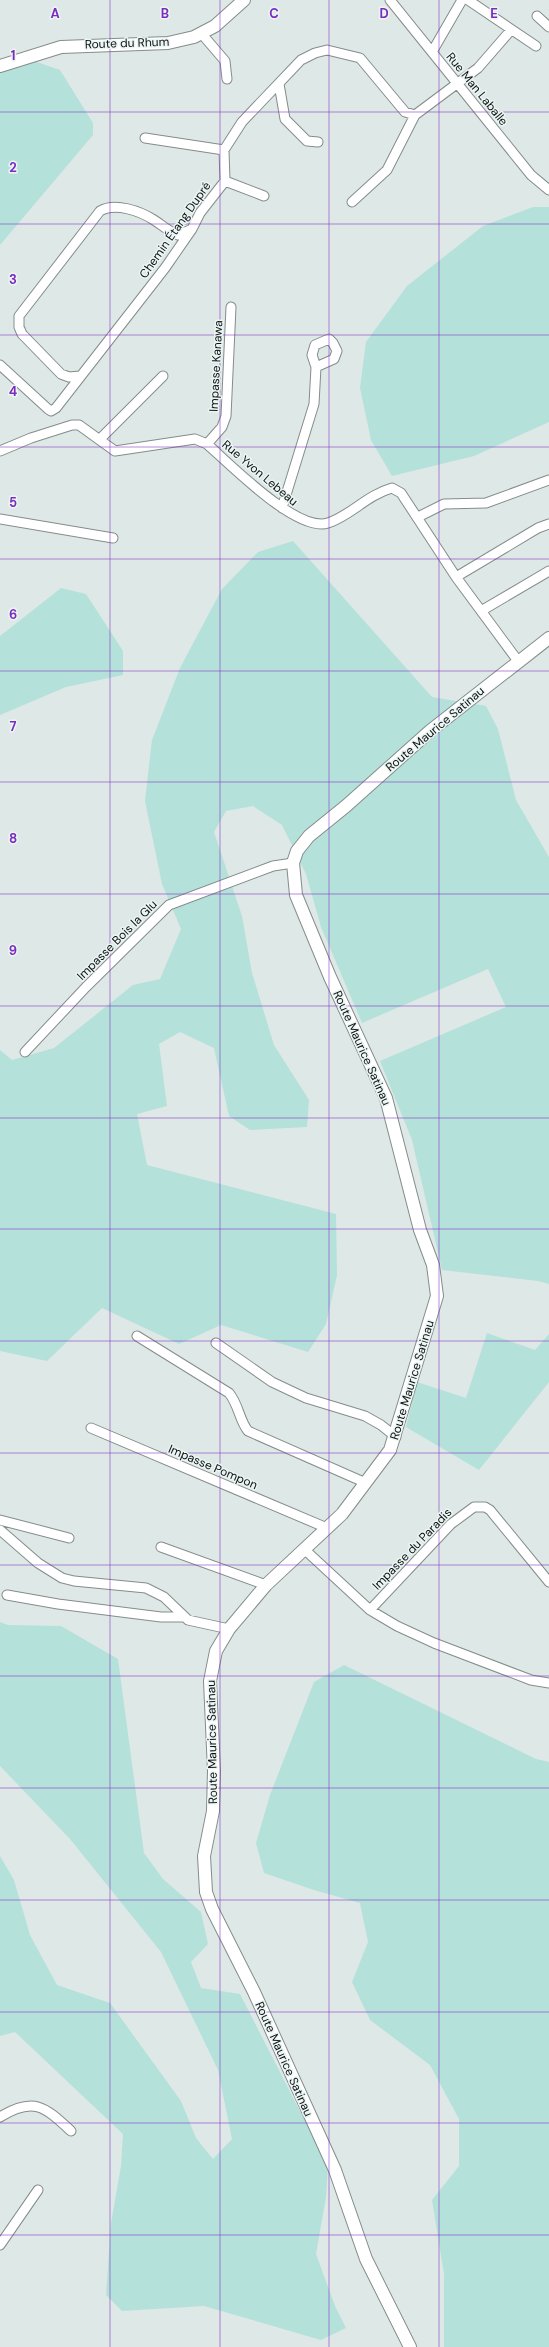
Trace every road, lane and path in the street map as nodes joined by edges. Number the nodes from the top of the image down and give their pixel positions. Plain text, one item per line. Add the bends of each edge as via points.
1 (244, 0) edge
2 (390, 0) edge
3 (462, 0) edge
4 (468, 0) edge
5 (537, 16) dead end
6 (549, 27) edge
7 (511, 30) junction
8 (201, 33) junction
9 (536, 46) dead end
10 (432, 52) junction
11 (0, 66) edge
12 (227, 79) dead end
13 (279, 84) junction
14 (458, 85) junction
15 (415, 115) junction
16 (145, 138) dead end
17 (318, 142) dead end
18 (224, 150) junction
19 (224, 180) junction
20 (549, 190) edge
21 (264, 196) dead end
22 (352, 202) dead end
23 (192, 229) junction
24 (231, 307) dead end
25 (0, 366) edge
26 (316, 367) dead end
27 (80, 376) junction
28 (163, 376) dead end
29 (100, 439) junction
30 (207, 444) junction
31 (0, 451) edge
32 (549, 480) edge
33 (282, 508) junction
34 (418, 517) junction
35 (0, 519) edge
36 (549, 524) edge
37 (113, 538) dead end
38 (549, 571) edge
39 (456, 577) junction
40 (481, 611) junction
41 (549, 638) edge
42 (518, 661) junction
43 (293, 863) junction
44 (25, 1052) dead end
45 (137, 1336) dead end
46 (216, 1343) dead end
47 (91, 1428) dead end
48 (396, 1437) junction
49 (366, 1483) junction
50 (0, 1520) edge
51 (327, 1528) junction
52 (0, 1530) edge
53 (68, 1538) dead end
54 (161, 1547) dead end
55 (304, 1549) junction
56 (549, 1582) edge
57 (266, 1586) junction
58 (7, 1595) dead end
59 (370, 1610) junction
60 (182, 1617) junction
61 (229, 1628) junction
62 (549, 1684) edge
63 (0, 2117) edge
64 (71, 2131) dead end
65 (38, 2190) dead end
66 (0, 2245) edge
67 (410, 2347) edge

1 - 8 main road, Route du Rhum via 215,26
2 - 10 street, Rue Man Laballe
3 - 10 street
4 - 7 street
5 - 6 street
7 - 9 street
7 - 14 street via 478,68
8 - 11 main road, Route du Rhum via 168,43 61,47
8 - 12 street via 225,61
10 - 14 street, Rue Man Laballe
13 - 15 street via 310,54 328,50 340,52 365,62 405,112
13 - 17 street via 286,119 307,141
13 - 18 street via 242,122
14 - 15 street
14 - 20 street, Rue Man Laballe via 532,175
15 - 22 street via 387,170
16 - 18 street
18 - 19 street, Chemin Étang Dupré
19 - 21 street
19 - 23 street, Chemin Étang Dupré via 200,213
23 - 27 street, Chemin Étang Dupré via 165,268
23 - 27 street via 178,235 145,215 117,207 105,208 100,211 19,316 18,327 22,334 61,374 69,377
24 - 30 street, Impasse Kanawa via 226,416 222,427
25 - 27 street, Chemin Étang Dupré via 51,411
26 - 33 street via 314,404
28 - 29 street
29 - 30 street, Rue Yvon Lebeau via 111,448 120,451 195,438
29 - 31 street, Rue Yvon Lebeau via 79,425 72,425
30 - 33 street, Rue Yvon Lebeau
32 - 34 street via 486,503 444,504
33 - 34 street, Rue Yvon Lebeau via 304,521 325,524 378,492 392,488 401,493
34 - 39 street, Rue Yvon Lebeau
35 - 37 street
36 - 39 street
38 - 40 street
39 - 40 street, Rue Yvon Lebeau
40 - 42 street, Rue Yvon Lebeau
41 - 42 main road, Route Maurice Satinau
42 - 43 main road, Route Maurice Satinau via 430,731 309,836 297,851
43 - 44 street, Impasse Bois la Glu via 273,866 169,905
43 - 48 main road, Route Maurice Satinau via 296,895 330,977 386,1098 420,1230 433,1265 437,1296 434,1311 416,1363
45 - 49 street via 229,1393 236,1402 242,1422 248,1431
46 - 48 street via 272,1382 306,1398 365,1416 382,1425
47 - 51 street, Impasse Pompon
48 - 49 main road, Route Maurice Satinau via 390,1450
49 - 51 main road, Route Maurice Satinau via 342,1514
50 - 53 street
51 - 55 main road, Route Maurice Satinau
52 - 60 street via 38,1563 62,1578 150,1590 164,1597
54 - 57 street
55 - 57 main road, Route Maurice Satinau
55 - 59 street
56 - 59 street, Impasse du Paradis via 490,1510 485,1507 474,1507 451,1524
57 - 61 main road, Route Maurice Satinau
58 - 60 street via 161,1617
59 - 62 street via 434,1643 531,1680
60 - 61 street
61 - 67 main road, Route Maurice Satinau via 216,1651 210,1681 214,1795 204,1856 206,1892 335,2170 366,2259
63 - 64 street via 14,2108 39,2106 48,2110
65 - 66 street

